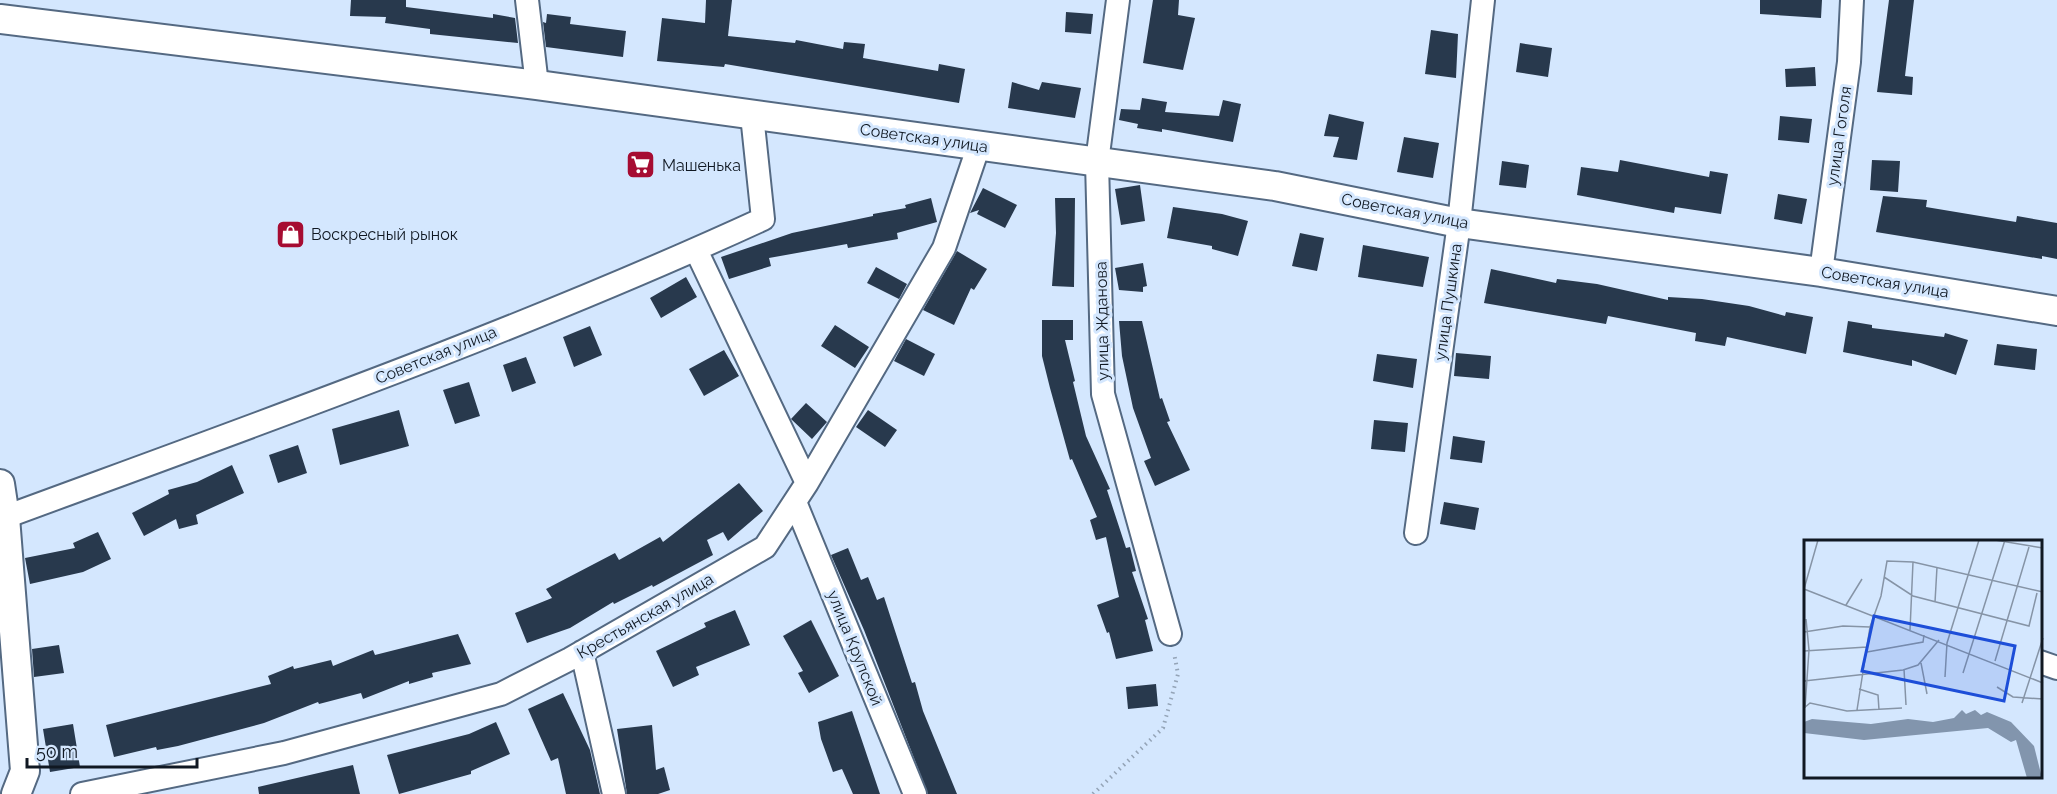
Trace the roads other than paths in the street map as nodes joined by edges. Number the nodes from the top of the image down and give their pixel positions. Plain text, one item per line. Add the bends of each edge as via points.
1 (527, 0) edge
2 (1118, 0) edge
3 (1483, 0) edge
4 (1852, 0) edge
5 (0, 19) edge
6 (537, 85) junction
7 (752, 115) junction
8 (979, 146) junction
9 (1097, 162) junction
10 (1459, 223) junction
11 (696, 250) junction
12 (1821, 272) junction
13 (2057, 311) edge
14 (807, 483) junction
15 (0, 484) edge
16 (795, 502) junction
17 (5, 517) junction
18 (1416, 533) dead end
19 (1170, 634) road end
20 (582, 652) junction
21 (2042, 663) edge
22 (2057, 669) edge
23 (16, 794) edge
24 (82, 794) edge
25 (614, 794) edge
26 (915, 794) edge

1 - 6 street
2 - 9 street, улица Жданова
3 - 10 street, улица Пушкина
4 - 12 street, улица Гоголя via 1849,62
5 - 6 street, Советская улица
6 - 7 street, Советская улица
7 - 8 street, Советская улица
7 - 11 street, Советская улица via 763,219
8 - 9 street, Советская улица
8 - 14 street, Крестьянская улица via 944,248
9 - 10 street, Советская улица via 1275,186
9 - 19 street, улица Жданова via 1103,394
10 - 12 street, Советская улица
10 - 18 street, улица Пушкина
11 - 14 street
11 - 17 street, Советская улица via 392,374
12 - 13 street, Советская улица
14 - 16 street, Крестьянская улица
15 - 17 street
16 - 20 street, Крестьянская улица via 765,548
16 - 26 street, улица Крупской
17 - 23 street via 25,771
20 - 24 street, Крестьянская улица via 501,694 284,753
20 - 25 street
21 - 22 street

